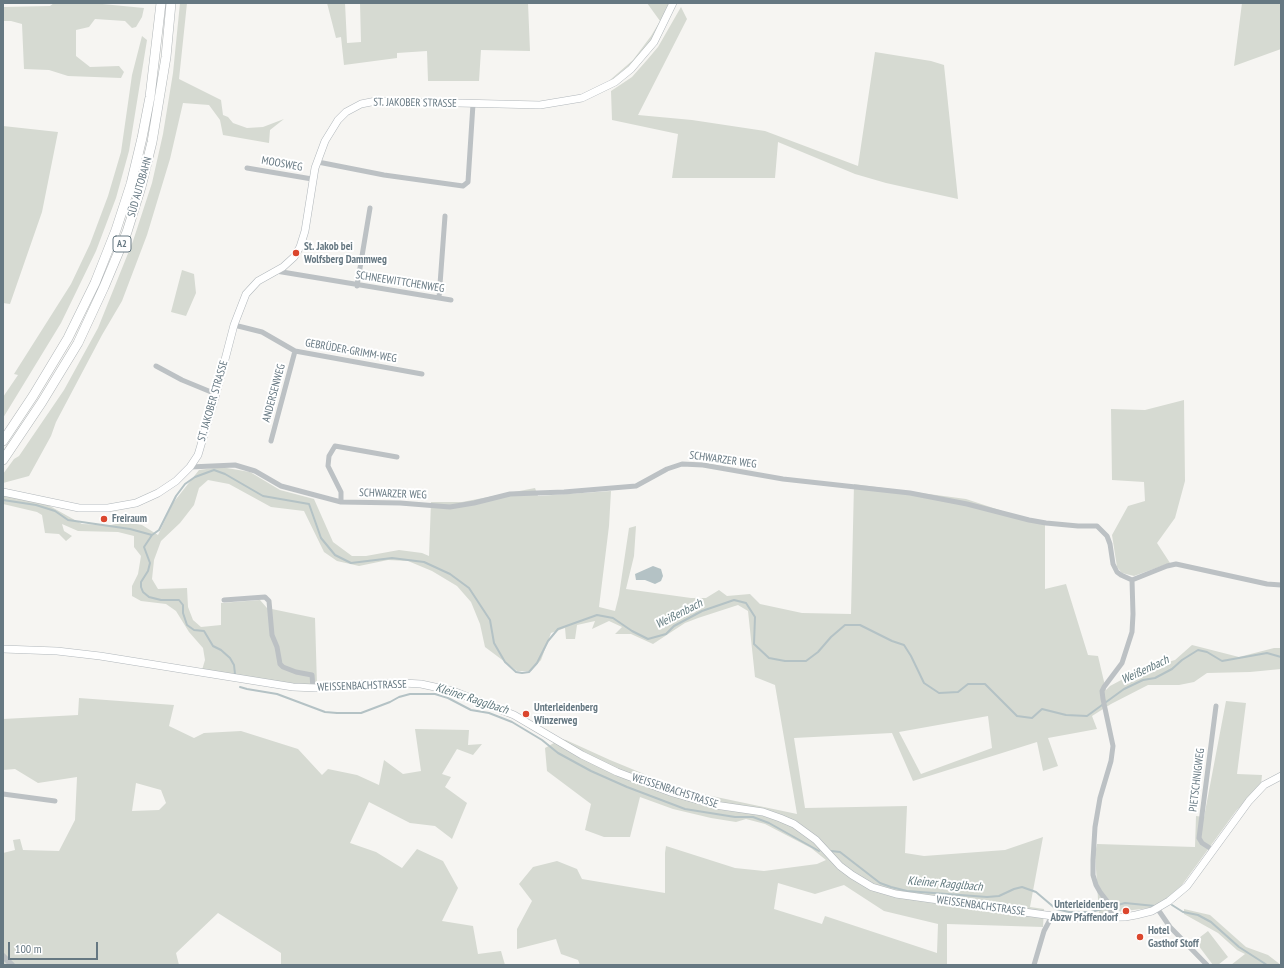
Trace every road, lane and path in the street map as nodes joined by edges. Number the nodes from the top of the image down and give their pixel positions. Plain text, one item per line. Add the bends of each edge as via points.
1 (161, 3) edge
2 (171, 3) edge
3 (673, 3) edge
4 (472, 104) junction
5 (318, 162) junction
6 (247, 168) dead end
7 (312, 180) junction
8 (370, 208) dead end
9 (445, 216) dead end
10 (276, 271) junction
11 (357, 286) junction
12 (439, 298) junction
13 (451, 300) dead end
14 (234, 325) junction
15 (295, 351) junction
16 (156, 366) dead end
17 (422, 374) dead end
18 (216, 394) junction
19 (3, 441) edge
20 (271, 441) dead end
21 (397, 457) dead end
22 (3, 460) edge
23 (190, 467) junction
24 (3, 492) edge
25 (341, 502) junction
26 (1132, 580) junction
27 (1281, 585) edge
28 (224, 600) dead end
29 (3, 649) edge
30 (313, 688) junction
31 (1216, 706) dead end
32 (1281, 776) edge
33 (3, 794) edge
34 (55, 801) dead end
35 (1213, 850) junction
36 (1157, 908) junction
37 (1052, 916) junction
38 (1112, 918) junction
39 (3, 956) edge
40 (12, 965) edge
41 (1034, 965) edge
42 (1207, 965) edge

1 - 19 highway, SÜD AUTOBAHN / A2 via 152,83 142,138 116,230 95,283 68,338
2 - 22 highway, SÜD AUTOBAHN / A2 via 166,57 152,142 126,232 78,343
3 - 4 main road, ST. JAKOBER STRASSE via 654,42 632,69 615,82 582,98 540,106
4 - 5 main road, ST. JAKOBER STRASSE via 376,101 361,104 338,120 325,141
4 - 5 street, ST. JAKOBER STRASSE via 468,182 463,186 371,173
5 - 7 main road, ST. JAKOBER STRASSE
6 - 7 street, MOOSWEG
7 - 10 main road, ST. JAKOBER STRASSE via 305,231 300,247 294,257
8 - 11 street
9 - 12 street
10 - 11 street, SCHNEEWITTCHENWEG
10 - 14 main road, ST. JAKOBER STRASSE via 258,281 246,294
11 - 12 street, SCHNEEWITTCHENWEG
12 - 13 street, SCHNEEWITTCHENWEG
14 - 15 street, GEBRÜDER-GRIMM-WEG via 262,332
14 - 18 main road, ST. JAKOBER STRASSE
15 - 17 street, GEBRÜDER-GRIMM-WEG
15 - 20 street, ANDERSENWEG
16 - 18 street
18 - 23 main road, ST. JAKOBER STRASSE via 198,455
21 - 25 street via 335,446 329,456 328,466 340,492
23 - 24 main road, ST. JAKOBER STRASSE via 176,481 158,493 136,502 108,508 79,508
23 - 25 street, SCHWARZER WEG via 235,464 255,471 281,486
25 - 26 street, SCHWARZER WEG via 450,507 510,494 636,486 682,464 703,465 783,479 910,493 1046,523 1097,526 1107,536 1117,572
26 - 27 street via 1176,564
26 - 38 street via 1132,632 1119,669 1102,692 1112,738 1112,754 1100,798 1092,860 1096,885 1111,907
28 - 30 street via 265,597 269,601 272,636 280,664 296,672 312,675
29 - 30 main road, WEISSENBACHSTRASSE via 100,656 275,685
30 - 37 main road, WEISSENBACHSTRASSE via 403,683 453,691 514,715 582,755 617,772 673,793 708,803 763,812 794,824 816,840 840,866 872,887 896,894
31 - 35 street, PIETSCHNIGWEG via 1199,838
32 - 35 main road, WEISSENBACHSTRASSE via 1264,785 1249,801
33 - 34 street
35 - 36 main road, WEISSENBACHSTRASSE via 1187,886
36 - 38 main road, WEISSENBACHSTRASSE via 1136,915
36 - 42 street via 1170,927
37 - 38 main road, WEISSENBACHSTRASSE via 1080,919
37 - 41 street
39 - 40 street

